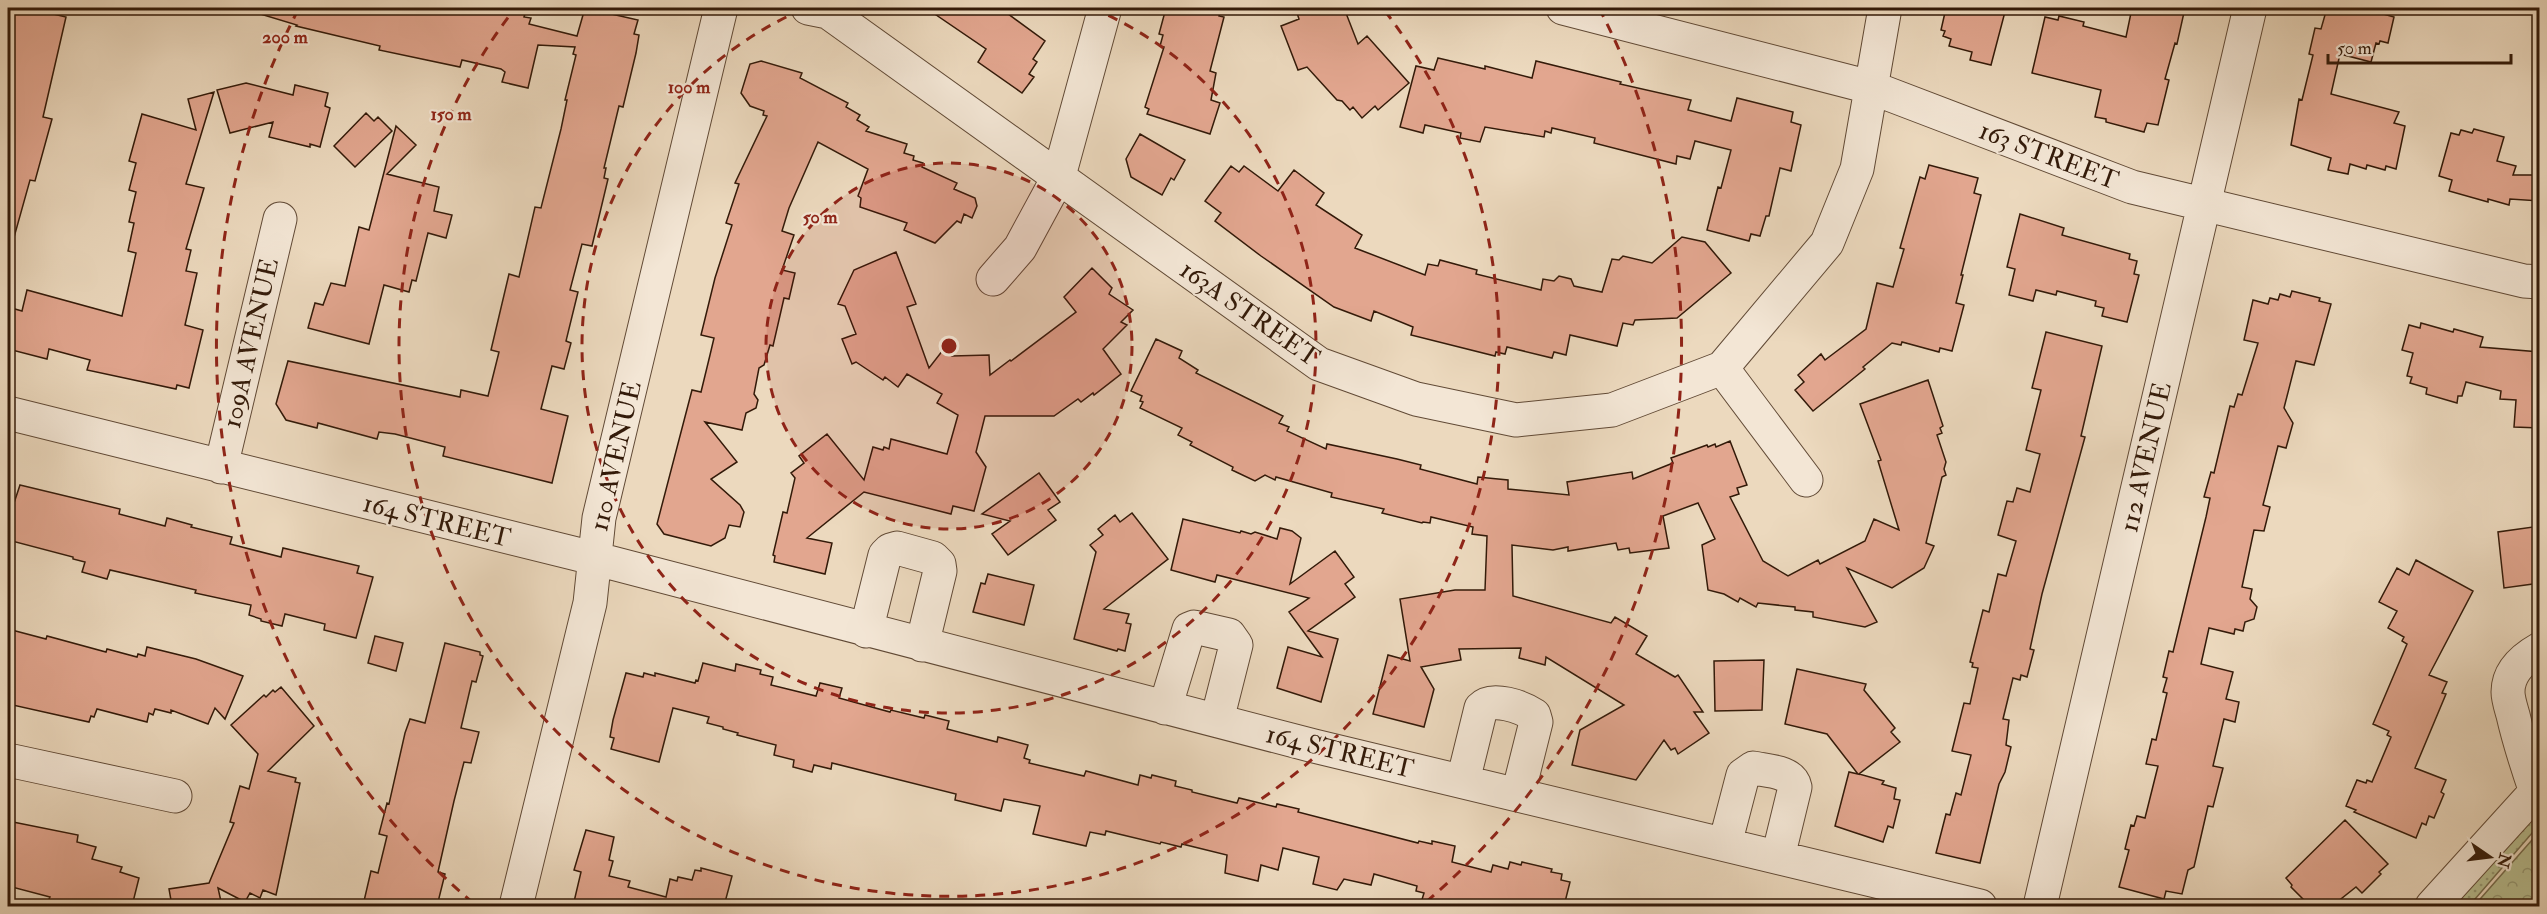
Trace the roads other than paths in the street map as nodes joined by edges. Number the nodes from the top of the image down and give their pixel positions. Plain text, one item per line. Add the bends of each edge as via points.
1 (722, 8) edge
2 (808, 8) edge
3 (1105, 8) edge
4 (1563, 8) edge
5 (1885, 8) edge
6 (2250, 8) edge
7 (1870, 87) junction
8 (1059, 176) junction
9 (2204, 203) junction
10 (280, 219) dead end
11 (993, 279) dead end
12 (2540, 282) edge
13 (1722, 368) junction
14 (8, 412) edge
15 (221, 467) junction
16 (1806, 480) dead end
17 (593, 558) junction
18 (866, 631) junction
19 (922, 645) junction
20 (2540, 649) edge
21 (1165, 708) junction
22 (1217, 720) junction
23 (8, 760) edge
24 (1463, 781) junction
25 (2538, 790) edge
26 (1518, 794) junction
27 (175, 796) dead end
28 (1725, 844) junction
29 (1778, 857) junction
30 (516, 906) edge
31 (1980, 906) edge
32 (2040, 906) edge
33 (2432, 906) edge

1 - 17 street, 110 AVENUE via 599,518
2 - 8 street, 163A STREET via 828,12
3 - 8 street
4 - 7 street, 163 STREET
5 - 7 street
6 - 9 street, 112 AVENUE
7 - 9 street, 163 STREET via 2132,187
7 - 13 street via 1857,169 1827,243
8 - 11 street via 1020,248
8 - 13 street, 163A STREET via 1319,364 1416,399 1527,419 1612,410
9 - 12 street, 163 STREET
9 - 32 street, 112 AVENUE
10 - 15 street, 109A AVENUE
13 - 16 street
14 - 15 street, 164 STREET
15 - 17 street, 164 STREET
17 - 18 street, 164 STREET
17 - 30 street, 110 AVENUE via 590,603
18 - 19 street, 164 STREET
18 - 19 street via 885,555 897,548 933,558 939,564
19 - 21 street, 164 STREET
20 - 25 street via 2517,666 2508,693 2522,754
21 - 22 street, 164 STREET
21 - 22 street via 1189,629 1229,634 1236,645
22 - 24 street, 164 STREET
23 - 27 street
24 - 26 street, 164 STREET
24 - 26 street via 1481,708 1492,701 1527,710 1536,722
25 - 33 street
26 - 28 street, 164 STREET
28 - 29 street, 164 STREET
28 - 29 street via 1743,775 1754,768 1788,776 1795,787
29 - 31 street, 164 STREET

